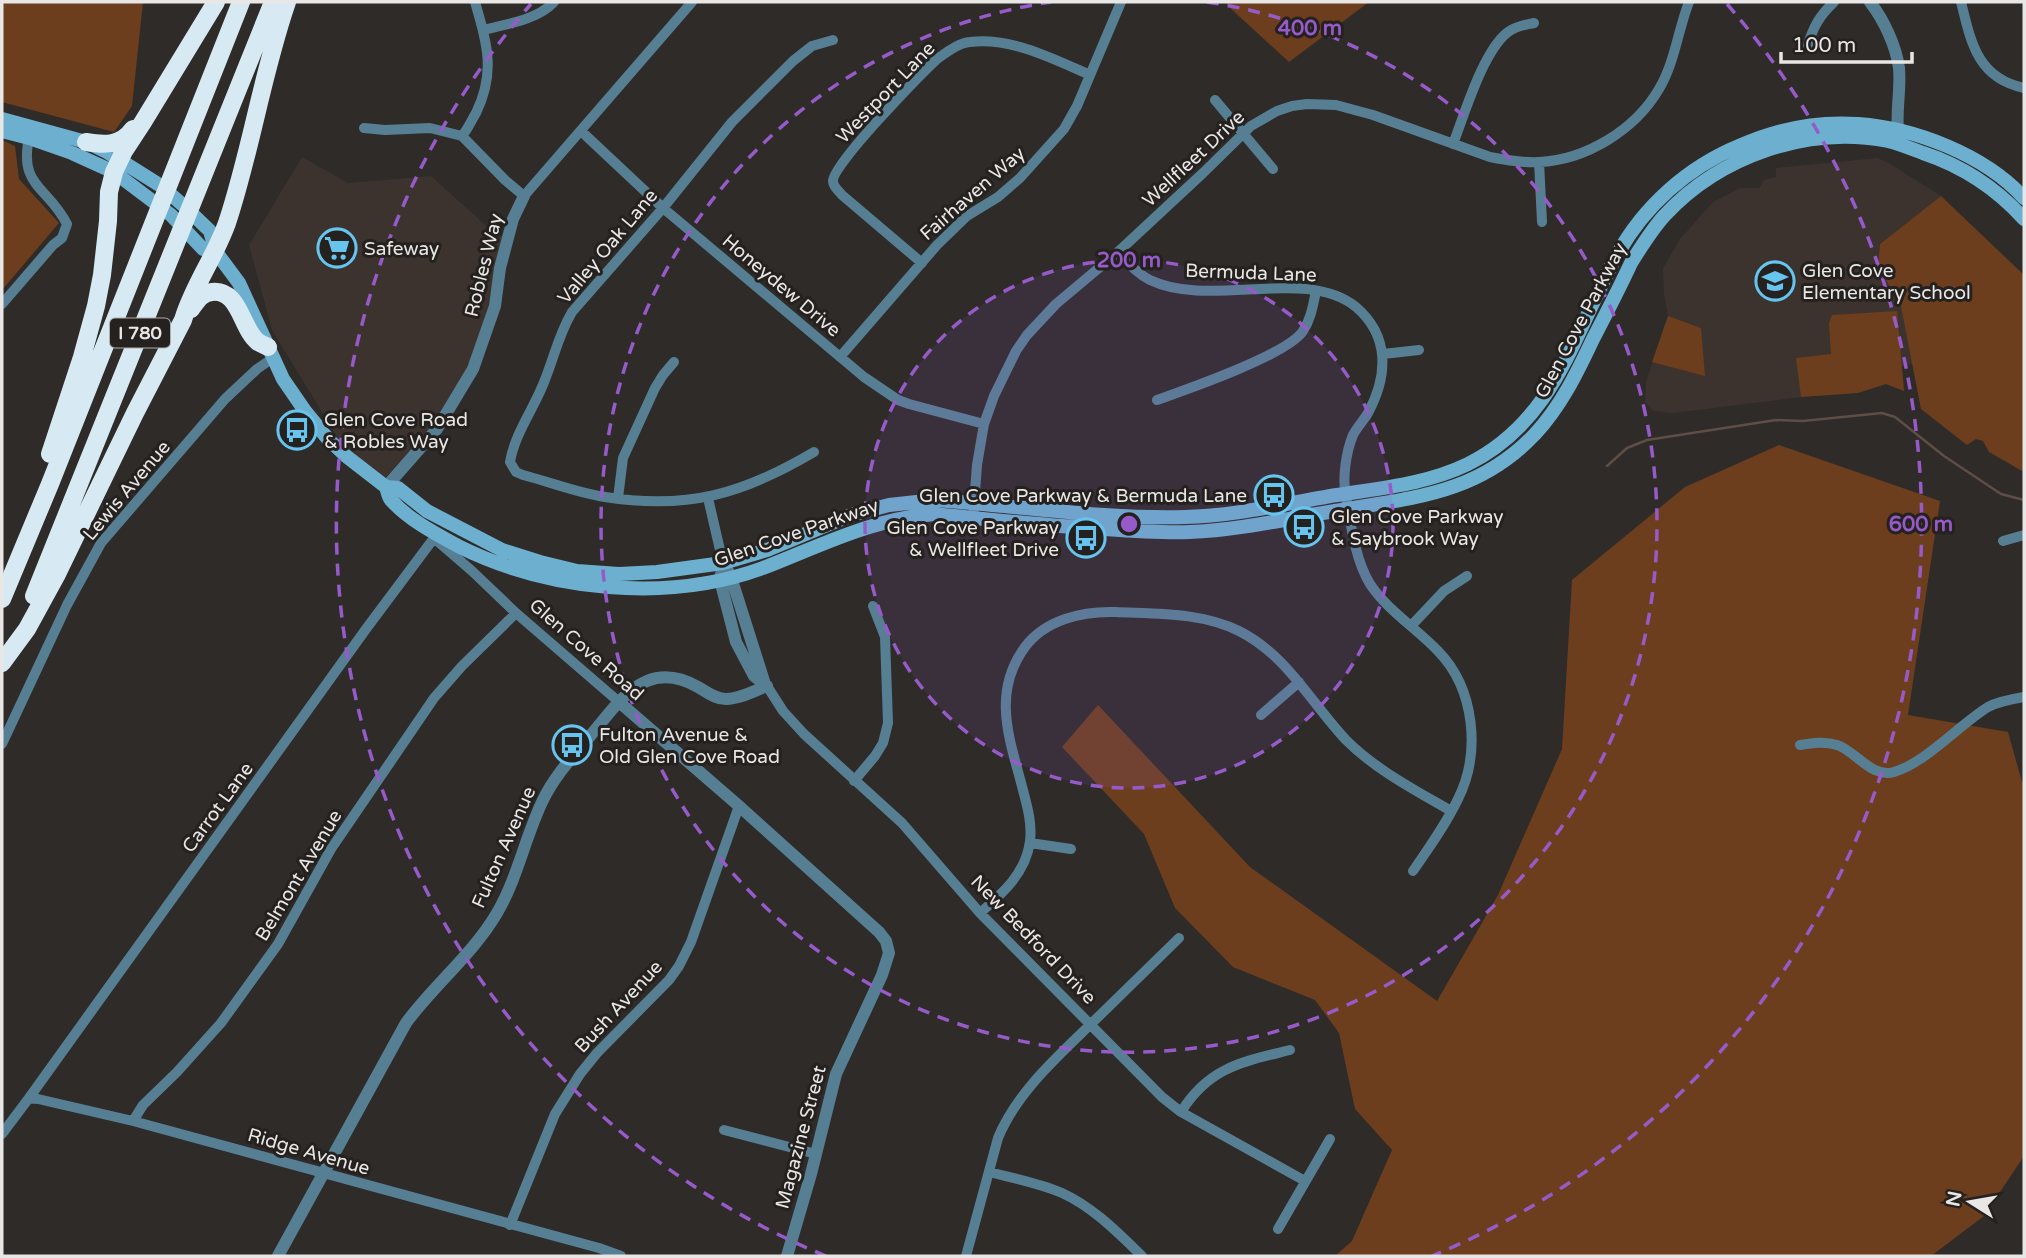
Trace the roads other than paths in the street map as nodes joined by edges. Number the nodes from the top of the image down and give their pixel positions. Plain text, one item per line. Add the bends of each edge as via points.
1 (216, 2) edge
2 (242, 2) edge
3 (273, 2) edge
4 (287, 2) edge
5 (475, 2) edge
6 (554, 2) edge
7 (692, 2) edge
8 (1121, 2) edge
9 (1689, 2) edge
10 (1834, 2) edge
11 (1870, 2) edge
12 (1961, 2) edge
13 (1534, 23) dead end
14 (483, 30) junction
15 (833, 40) dead end
16 (1808, 44) dead end
17 (1090, 75) junction
18 (2024, 89) edge
19 (1215, 100) dead end
20 (149, 110) junction
21 (2, 119) edge
22 (364, 128) dead end
23 (1893, 129) junction
24 (2, 131) edge
25 (581, 131) junction
26 (30, 133) junction
27 (1243, 134) junction
28 (461, 136) junction
29 (86, 142) junction
30 (1453, 144) junction
31 (1539, 162) junction
32 (116, 166) junction
33 (1273, 169) dead end
34 (132, 177) junction
35 (524, 196) junction
36 (2024, 198) edge
37 (663, 208) junction
38 (2024, 219) edge
39 (1542, 222) dead end
40 (209, 250) junction
41 (1118, 252) junction
42 (922, 263) junction
43 (1316, 291) junction
44 (2, 304) edge
45 (183, 320) junction
46 (1419, 350) dead end
47 (270, 353) junction
48 (1383, 354) junction
49 (840, 357) junction
50 (674, 362) dead end
51 (1157, 400) dead end
52 (984, 424) junction
53 (814, 452) dead end
54 (386, 487) junction
55 (618, 498) junction
56 (709, 498) junction
57 (1347, 501) junction
58 (974, 503) junction
59 (427, 511) joint
60 (411, 517) junction
61 (973, 518) junction
62 (2024, 535) edge
63 (434, 538) junction
64 (2003, 541) dead end
65 (723, 563) junction
66 (1467, 576) dead end
67 (725, 579) junction
68 (2, 597) edge
69 (873, 606) dead end
70 (516, 613) junction
71 (1411, 626) junction
72 (2, 663) edge
73 (1299, 682) junction
74 (767, 686) junction
75 (2024, 696) edge
76 (619, 702) junction
77 (1261, 715) dead end
78 (2, 744) edge
79 (1800, 745) dead end
80 (854, 780) junction
81 (739, 806) junction
82 (1451, 811) junction
83 (1030, 843) junction
84 (1071, 849) dead end
85 (1413, 871) dead end
86 (981, 913) junction
87 (1178, 938) dead end
88 (889, 953) joint
89 (1090, 1025) junction
90 (1290, 1050) dead end
91 (29, 1098) junction
92 (1181, 1112) junction
93 (133, 1121) junction
94 (724, 1130) dead end
95 (2, 1135) edge
96 (1330, 1139) dead end
97 (816, 1154) junction
98 (989, 1172) junction
99 (323, 1173) junction
100 (1305, 1181) junction
101 (510, 1224) junction
102 (1278, 1229) dead end
103 (278, 1256) edge
104 (621, 1256) edge
105 (787, 1256) edge
106 (966, 1256) edge
107 (1142, 1256) edge

1 - 20 highway
2 - 68 highway, I 780
3 - 72 highway, I 780 via 42,578
4 - 40 highway via 227,222
5 - 14 street
6 - 14 street via 518,21
7 - 25 street, Robles Way
8 - 17 street, Fairhaven Way
9 - 31 street, Wellfleet Drive via 1671,64 1659,89 1632,122 1588,150
10 - 16 street via 1822,13
11 - 23 street via 1899,68
12 - 18 street via 1976,53 1990,71
13 - 30 street via 1506,33 1486,61
14 - 28 street via 488,79 483,98
15 - 37 street, Valley Oak Lane via 812,46 793,61 732,122
17 - 42 street, Fairhaven Way via 1064,129 1043,153 998,197 968,216
17 - 42 street, Westport Lane via 1005,43 968,42 937,59 854,148 835,174 834,186
19 - 27 street
20 - 29 highway via 118,142
20 - 32 highway
21 - 26 main road, Glen Cove Road
22 - 28 street via 430,128
23 - 36 main road, Glen Cove Parkway via 1966,155
23 - 57 main road, Glen Cove Parkway via 1818,124 1763,135 1710,159 1654,204 1618,253 1548,394 1528,420 1502,443 1452,471
24 - 26 main road, Glen Cove Road
25 - 35 street, Robles Way
25 - 37 street, Honeydew Drive
26 - 29 main road, Glen Cove Road
26 - 32 main road, Glen Cove Road via 72,153
26 - 44 street via 26,151 31,178 67,224 62,238
27 - 30 street, Wellfleet Drive via 1277,111 1321,103 1354,109
27 - 33 street
27 - 41 street, Wellfleet Drive
28 - 35 street
29 - 32 main road, Glen Cove Road
30 - 31 street, Wellfleet Drive via 1509,161
31 - 39 street
32 - 34 main road, Glen Cove Road
32 - 68 highway via 96,306
34 - 40 main road, Glen Cove Road
34 - 40 main road, Glen Cove Road via 169,193 210,231
35 - 54 street, Robles Way via 513,219 495,306 473,369 436,429
37 - 49 street, Honeydew Drive
37 - 55 street, Valley Oak Lane via 562,328 510,462 523,475
38 - 57 main road, Glen Cove Parkway via 1968,173 1939,158 1885,141 1806,139 1749,157 1713,176 1664,216 1631,263 1557,408 1518,449 1492,469 1432,494
40 - 45 highway
40 - 47 main road, Glen Cove Road via 232,271
41 - 43 street, Bermuda Lane via 1147,279 1191,291
41 - 52 street, Wellfleet Drive via 1027,335
42 - 49 street, Fairhaven Way
43 - 48 street, Bermuda Lane via 1330,292 1367,318
43 - 51 street via 1302,333 1290,343
45 - 47 highway via 205,293 224,293 256,341
45 - 72 highway via 56,576
46 - 48 street
47 - 54 main road, Glen Cove Road via 287,385 328,439
47 - 78 street, Lewis Avenue via 101,543
48 - 57 street, Bermuda Lane via 1379,389 1348,450
49 - 52 street, Honeydew Drive via 898,400
50 - 55 street via 655,388 623,457
52 - 58 street, Wellfleet Drive
53 - 56 street, Valley Oak Lane via 761,480
54 - 59 main road, Glen Cove Road via 398,488
54 - 60 main road, Glen Cove Road via 390,500
55 - 56 street, Valley Oak Lane via 656,502
56 - 65 street, New Bedford Drive
57 - 58 main road, Glen Cove Parkway via 1187,517
57 - 61 main road, Glen Cove Parkway via 1221,530 1182,533
57 - 71 street, Bermuda Lane via 1356,548 1371,584
58 - 61 street, Wellfleet Drive
58 - 65 main road, Glen Cove Parkway via 935,500 889,505
59 - 65 main road, Glen Cove Parkway via 502,550 578,571 657,572
60 - 63 street, Glen Cove Road
60 - 67 main road, Glen Cove Parkway via 471,552 570,582 619,589
61 - 67 main road, Glen Cove Parkway via 935,514 892,520
62 - 64 street
63 - 70 street, Glen Cove Road
63 - 91 street, Carrot Lane
65 - 67 street, New Bedford Drive
66 - 71 street via 1444,591
67 - 74 street, New Bedford Drive via 736,642 754,676
69 - 80 street via 885,637 888,723 883,743
70 - 76 street, Glen Cove Road
70 - 93 street, Belmont Avenue via 434,698 331,849 278,944 215,1032
71 - 82 street, Bermuda Lane via 1450,665 1468,706 1470,759
73 - 77 street
73 - 82 street via 1358,751
73 - 83 street via 1255,640 1202,619 1168,614 1084,614 1056,622 1032,636 1018,657 1005,702 1029,811
74 - 76 street, Fulton Avenue via 729,699 664,677 648,680
74 - 80 street, New Bedford Drive via 804,734
75 - 79 street via 1990,706 1893,773 1864,765 1835,744
76 - 81 street, Glen Cove Road
76 - 99 street, Fulton Avenue via 550,788 497,913 406,1023
80 - 86 street, New Bedford Drive via 902,823
81 - 88 street, Glen Cove Road via 879,932
81 - 101 street, Bush Avenue via 679,966 580,1074 555,1114
82 - 85 street, Bermuda Lane
83 - 84 street
83 - 86 street via 1010,886
86 - 89 street, New Bedford Drive
87 - 89 street
88 - 97 street, Magazine Street via 836,1074
89 - 92 street, New Bedford Drive
89 - 98 street via 1015,1105 1004,1122
90 - 92 street via 1213,1076
91 - 93 street, Ridge Avenue
91 - 95 street
92 - 100 street, New Bedford Drive
93 - 99 street, Ridge Avenue
94 - 97 street
96 - 100 street
97 - 105 street, Magazine Street
98 - 106 street
98 - 107 street via 1075,1200
99 - 101 street, Ridge Avenue
99 - 103 street, Fulton Avenue
100 - 102 street
101 - 104 street, Ridge Avenue

